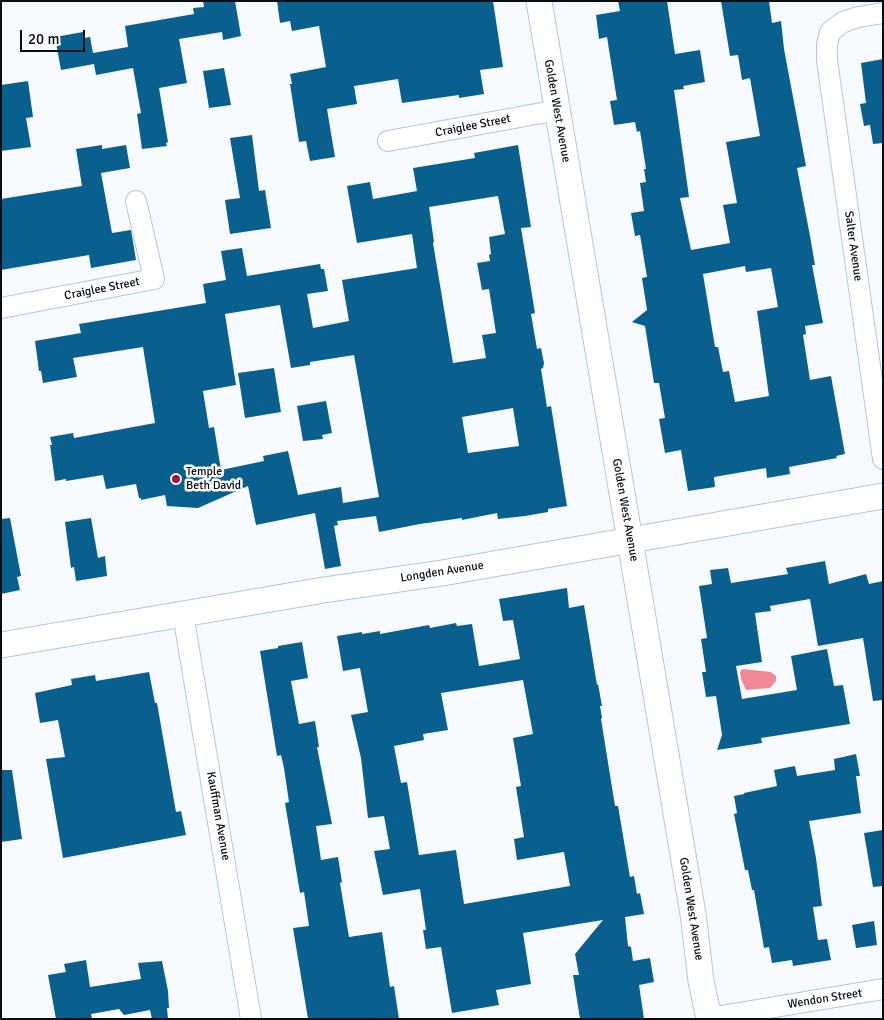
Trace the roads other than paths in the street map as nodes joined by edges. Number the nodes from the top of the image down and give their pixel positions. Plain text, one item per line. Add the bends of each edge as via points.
1 (539, 1) edge
2 (883, 13) edge
3 (558, 110) junction
4 (388, 142) dead end
5 (136, 201) dead end
6 (1, 308) edge
7 (883, 459) edge
8 (883, 496) edge
9 (630, 540) junction
10 (183, 614) junction
11 (1, 645) edge
12 (883, 989) edge
13 (709, 1018) edge
14 (251, 1019) edge

1 - 3 street, Golden West Avenue
2 - 7 street, Salter Avenue via 843,22 830,32 827,45
3 - 4 street, Craiglee Street
3 - 9 street, Golden West Avenue
5 - 6 street, Craiglee Street via 154,279
8 - 9 street, Longden Avenue
9 - 10 street, Longden Avenue
9 - 13 street, Golden West Avenue
10 - 11 street, Longden Avenue
10 - 14 street, Kauffman Avenue
12 - 13 street, Wendon Street

